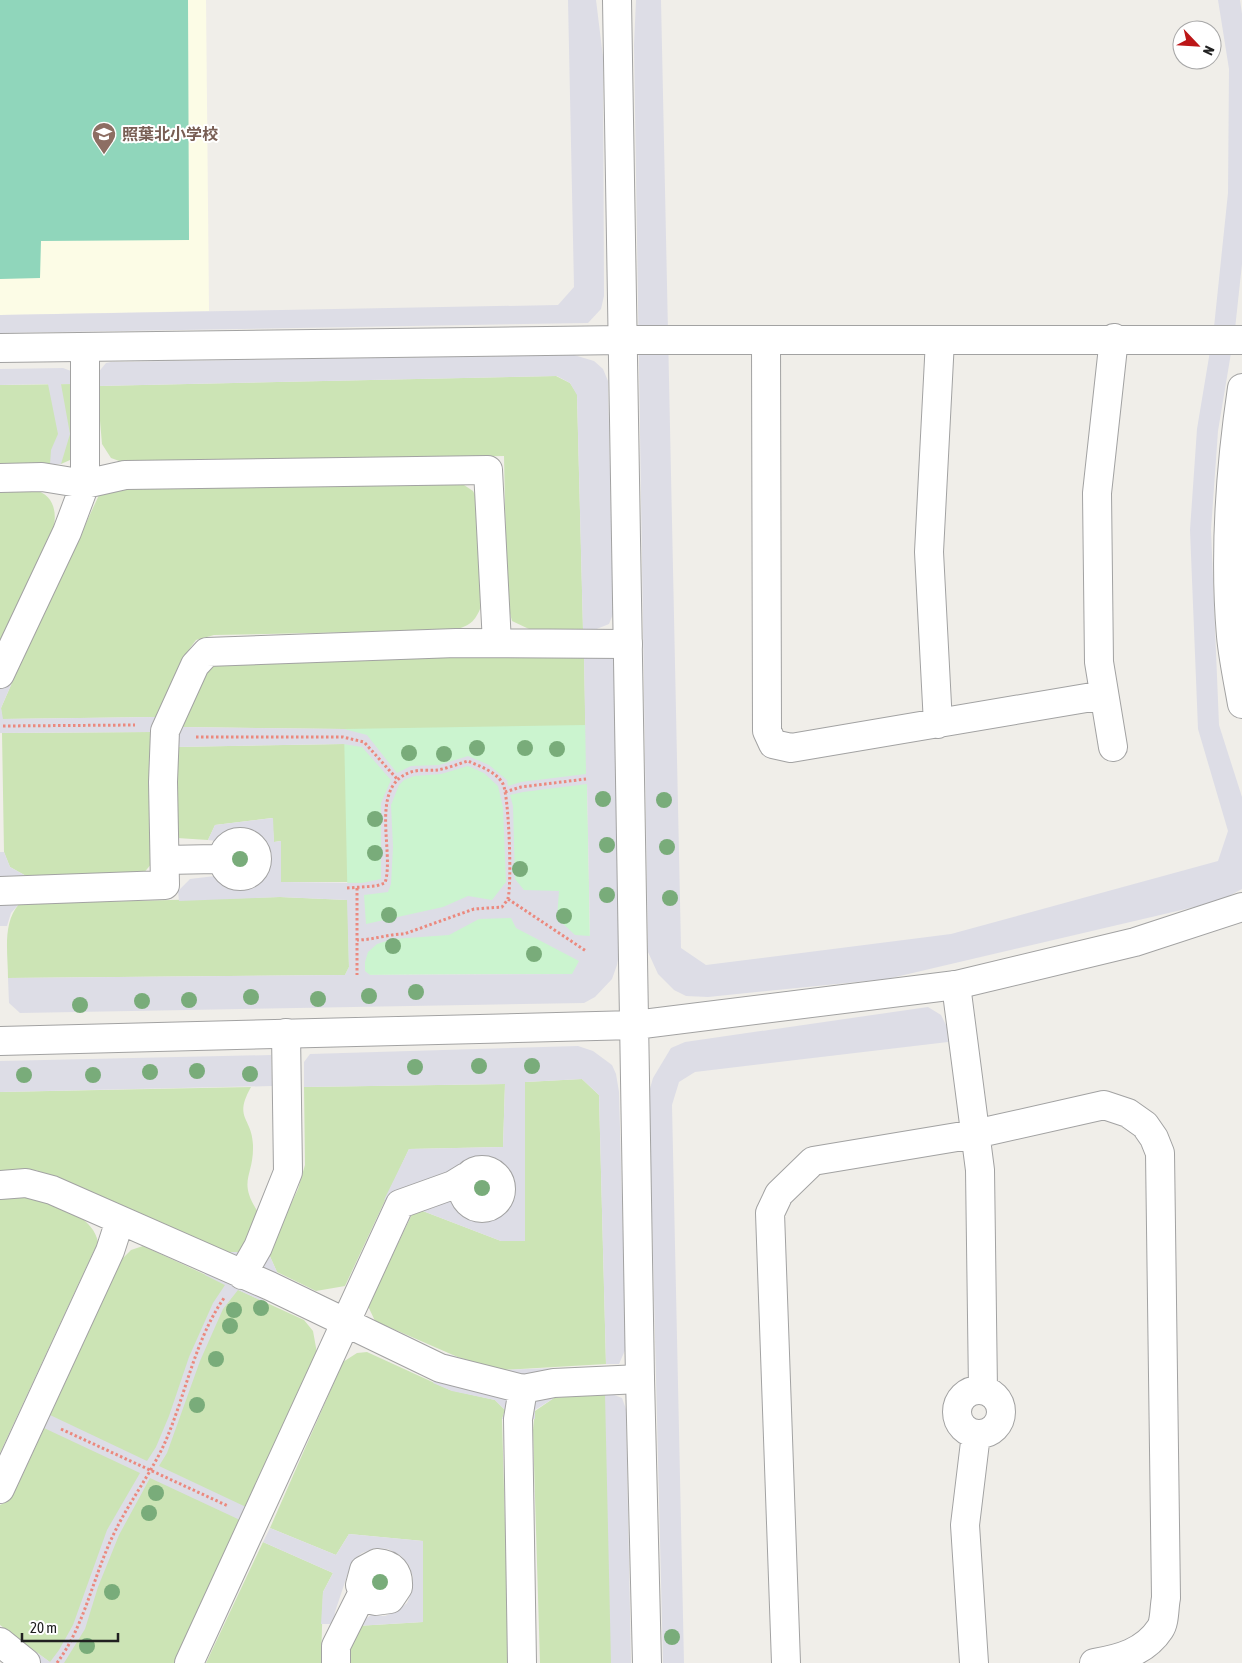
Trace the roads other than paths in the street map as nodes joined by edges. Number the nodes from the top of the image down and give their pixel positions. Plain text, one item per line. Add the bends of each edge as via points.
1 (617, 0) edge
2 (1114, 338) junction
3 (623, 340) junction
4 (766, 340) junction
5 (940, 340) junction
6 (1242, 340) edge
7 (85, 346) junction
8 (0, 348) edge
9 (1242, 388) edge
10 (1237, 464) edge
11 (0, 478) edge
12 (85, 484) junction
13 (498, 643) junction
14 (628, 644) junction
15 (0, 674) edge
16 (1104, 694) junction
17 (1242, 704) edge
18 (938, 724) junction
19 (1113, 747) dead end
20 (223, 855) dead end
21 (165, 860) junction
22 (0, 891) edge
23 (1242, 907) edge
24 (956, 985) junction
25 (635, 1024) junction
26 (286, 1033) junction
27 (0, 1041) edge
28 (975, 1134) junction
29 (466, 1177) dead end
30 (0, 1185) edge
31 (120, 1220) junction
32 (235, 1284) junction
33 (346, 1322) junction
34 (640, 1379) junction
35 (523, 1389) junction
36 (0, 1490) edge
37 (363, 1592) dead end
38 (0, 1642) edge
39 (26, 1663) edge
40 (189, 1663) edge
41 (336, 1663) edge
42 (522, 1663) edge
43 (647, 1663) edge
44 (786, 1663) edge
45 (974, 1663) edge
46 (1094, 1663) edge

1 - 3 street
2 - 5 street
2 - 6 street
2 - 16 street via 1097,494 1099,662
3 - 4 street
3 - 7 street
3 - 14 street
4 - 5 street
4 - 18 street via 767,731 773,744 791,748
5 - 18 street via 929,552
7 - 8 street
7 - 12 street
9 - 10 street
10 - 17 street via 1228,530 1231,627
11 - 12 street via 42,477
12 - 13 street via 125,476 488,470
12 - 15 street via 67,532
13 - 14 street
13 - 21 street via 207,652 195,665 166,731 163,782
14 - 25 street
16 - 18 street
16 - 19 street
20 - 21 street via 216,859
21 - 22 street via 166,886
23 - 24 street via 1135,942
24 - 25 street
24 - 28 street
25 - 26 street
25 - 34 street
26 - 27 street
26 - 32 street via 288,1172 258,1247
28 - 44 street via 814,1160 779,1194 770,1214
28 - 45 street via 980,1170 983,1390 964,1396 957,1414 967,1430 976,1434 965,1526
28 - 46 street via 1104,1105 1128,1113 1145,1125 1160,1154 1166,1598 1161,1628 1148,1642 1124,1658
29 - 33 street via 400,1204
30 - 31 street via 26,1183 52,1190
31 - 32 street
31 - 36 street via 110,1250
32 - 33 street
33 - 35 street via 440,1368
33 - 40 street
34 - 35 street via 554,1383
34 - 43 street
35 - 42 street via 518,1419
37 - 41 street via 336,1646
38 - 39 street

